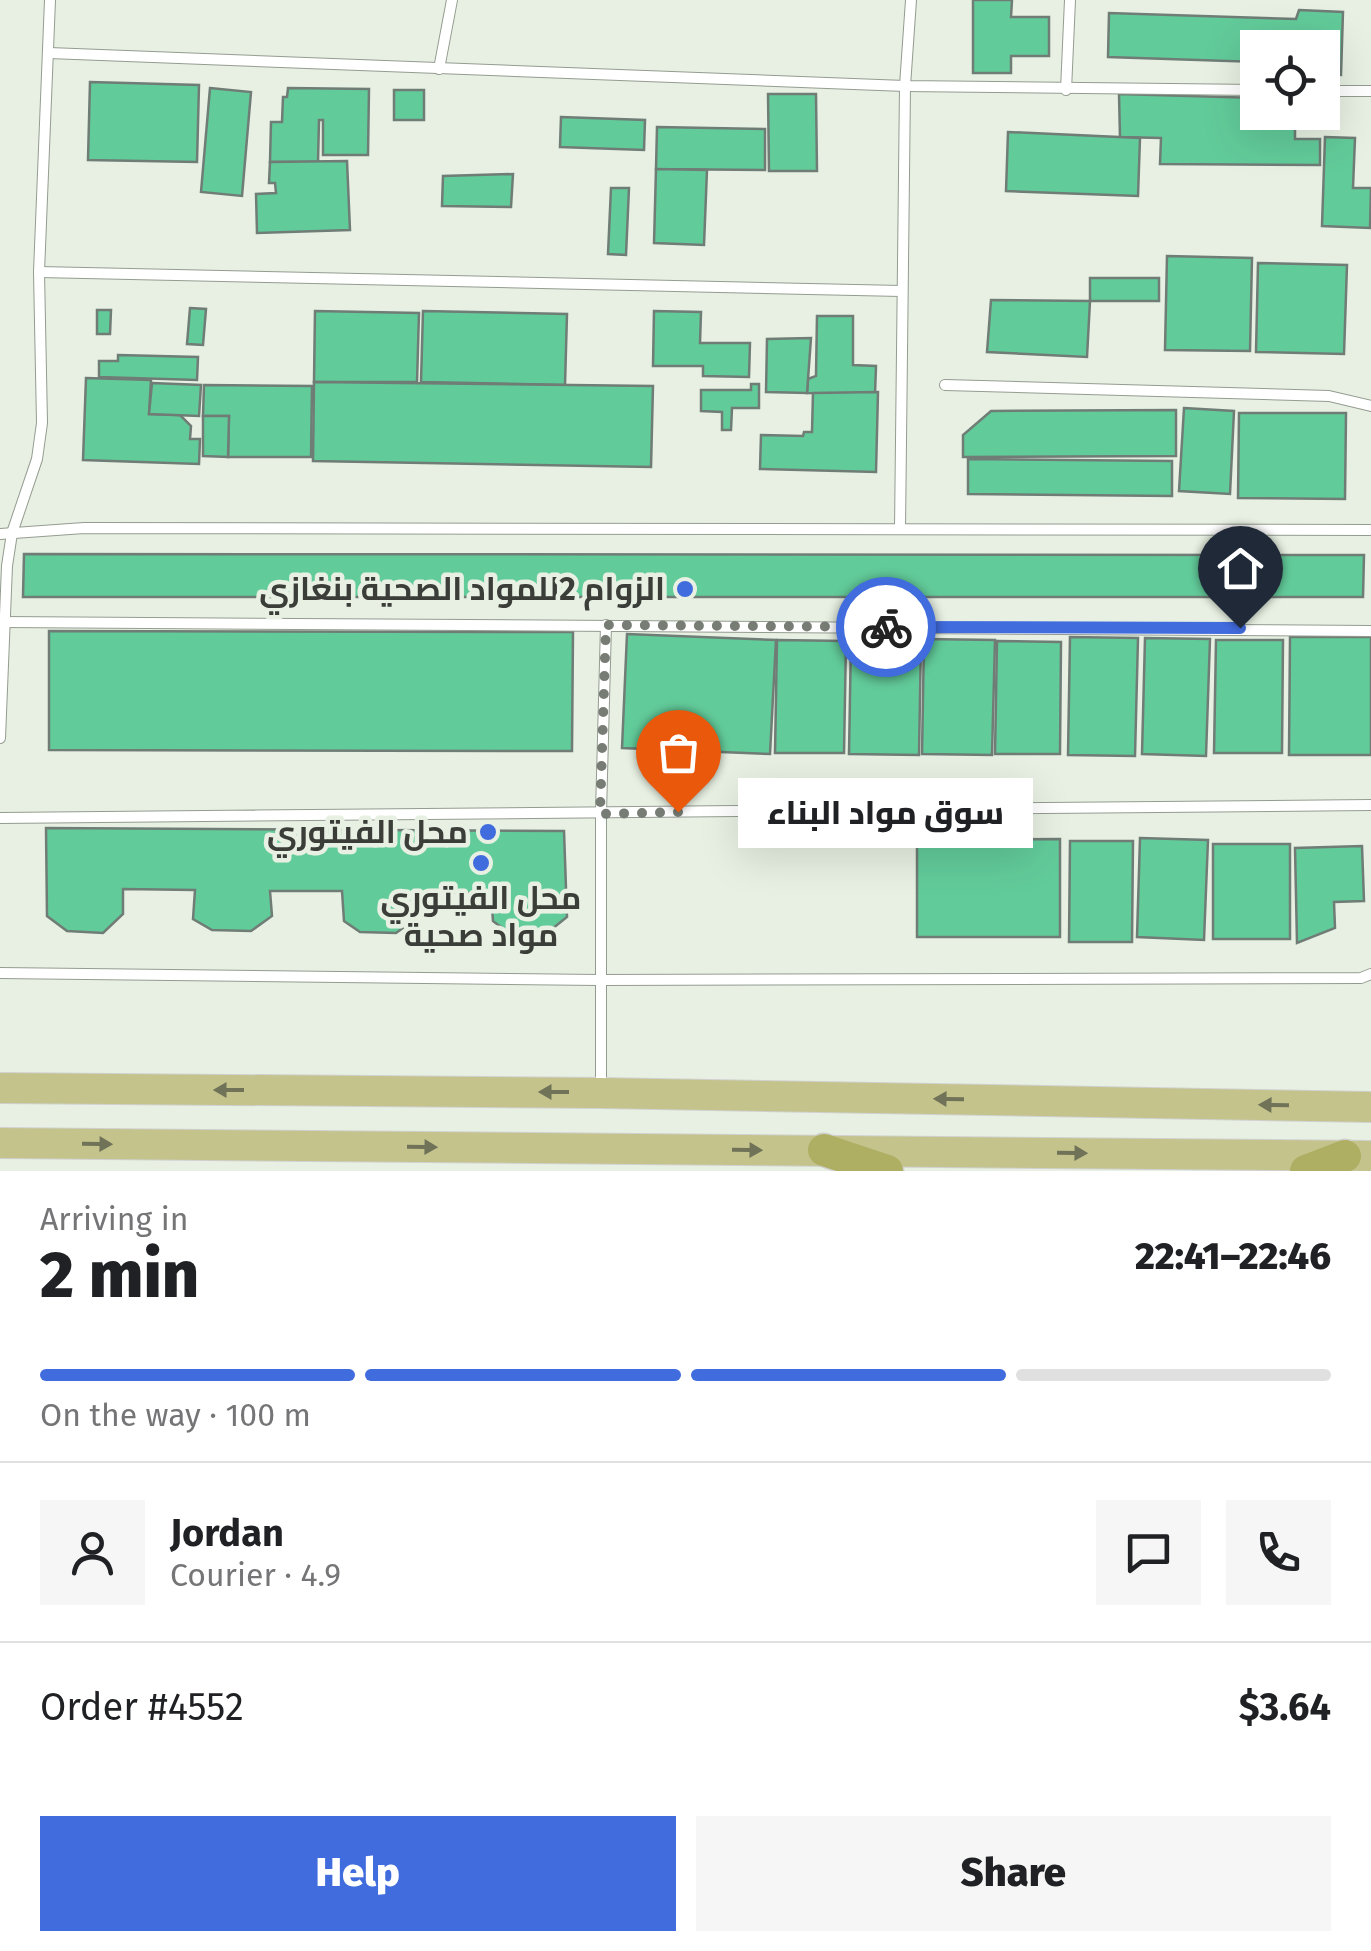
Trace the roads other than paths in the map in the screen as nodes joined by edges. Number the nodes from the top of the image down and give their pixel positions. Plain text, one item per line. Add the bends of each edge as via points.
1 (50, 0) edge
2 (452, 0) edge
3 (911, 0) edge
4 (1070, 0) edge
5 (49, 53) junction
6 (439, 70) junction
7 (905, 86) junction
8 (1066, 90) junction
9 (1240, 90) edge
10 (1340, 90) edge
11 (1371, 91) edge
12 (39, 272) junction
13 (902, 291) junction
14 (946, 385) dead end
15 (1371, 406) edge
16 (900, 530) junction
17 (1371, 530) edge
18 (6, 533) edge
19 (4, 622) junction
20 (606, 625) junction
21 (1371, 631) edge
22 (0, 738) edge
23 (1371, 805) edge
24 (600, 814) junction
25 (0, 818) edge
26 (0, 974) edge
27 (1371, 974) edge
28 (600, 980) junction
29 (0, 1088) edge
30 (601, 1093) junction
31 (1371, 1107) edge
32 (0, 1143) edge
33 (824, 1150) junction
34 (1358, 1156) edge
35 (886, 1171) edge
36 (1306, 1171) edge

1 - 5 lane
2 - 6 lane
3 - 7 lane
4 - 8 lane
5 - 6 lane
5 - 12 lane
6 - 7 lane
7 - 8 lane
7 - 13 lane
8 - 9 lane
10 - 11 lane
12 - 13 lane
12 - 18 lane via 42,423 37,459
13 - 16 lane
14 - 15 lane via 1330,396
16 - 17 lane
16 - 18 lane
18 - 19 lane
19 - 20 lane
19 - 22 lane
20 - 21 lane
20 - 24 lane
23 - 24 lane
24 - 25 lane
24 - 28 lane
26 - 28 lane
27 - 28 lane
28 - 30 lane
30 -> 29 main road
31 -> 30 main road
32 -> 33 main road
33 -> 34 main road
33 - 35 highway
34 - 36 highway

